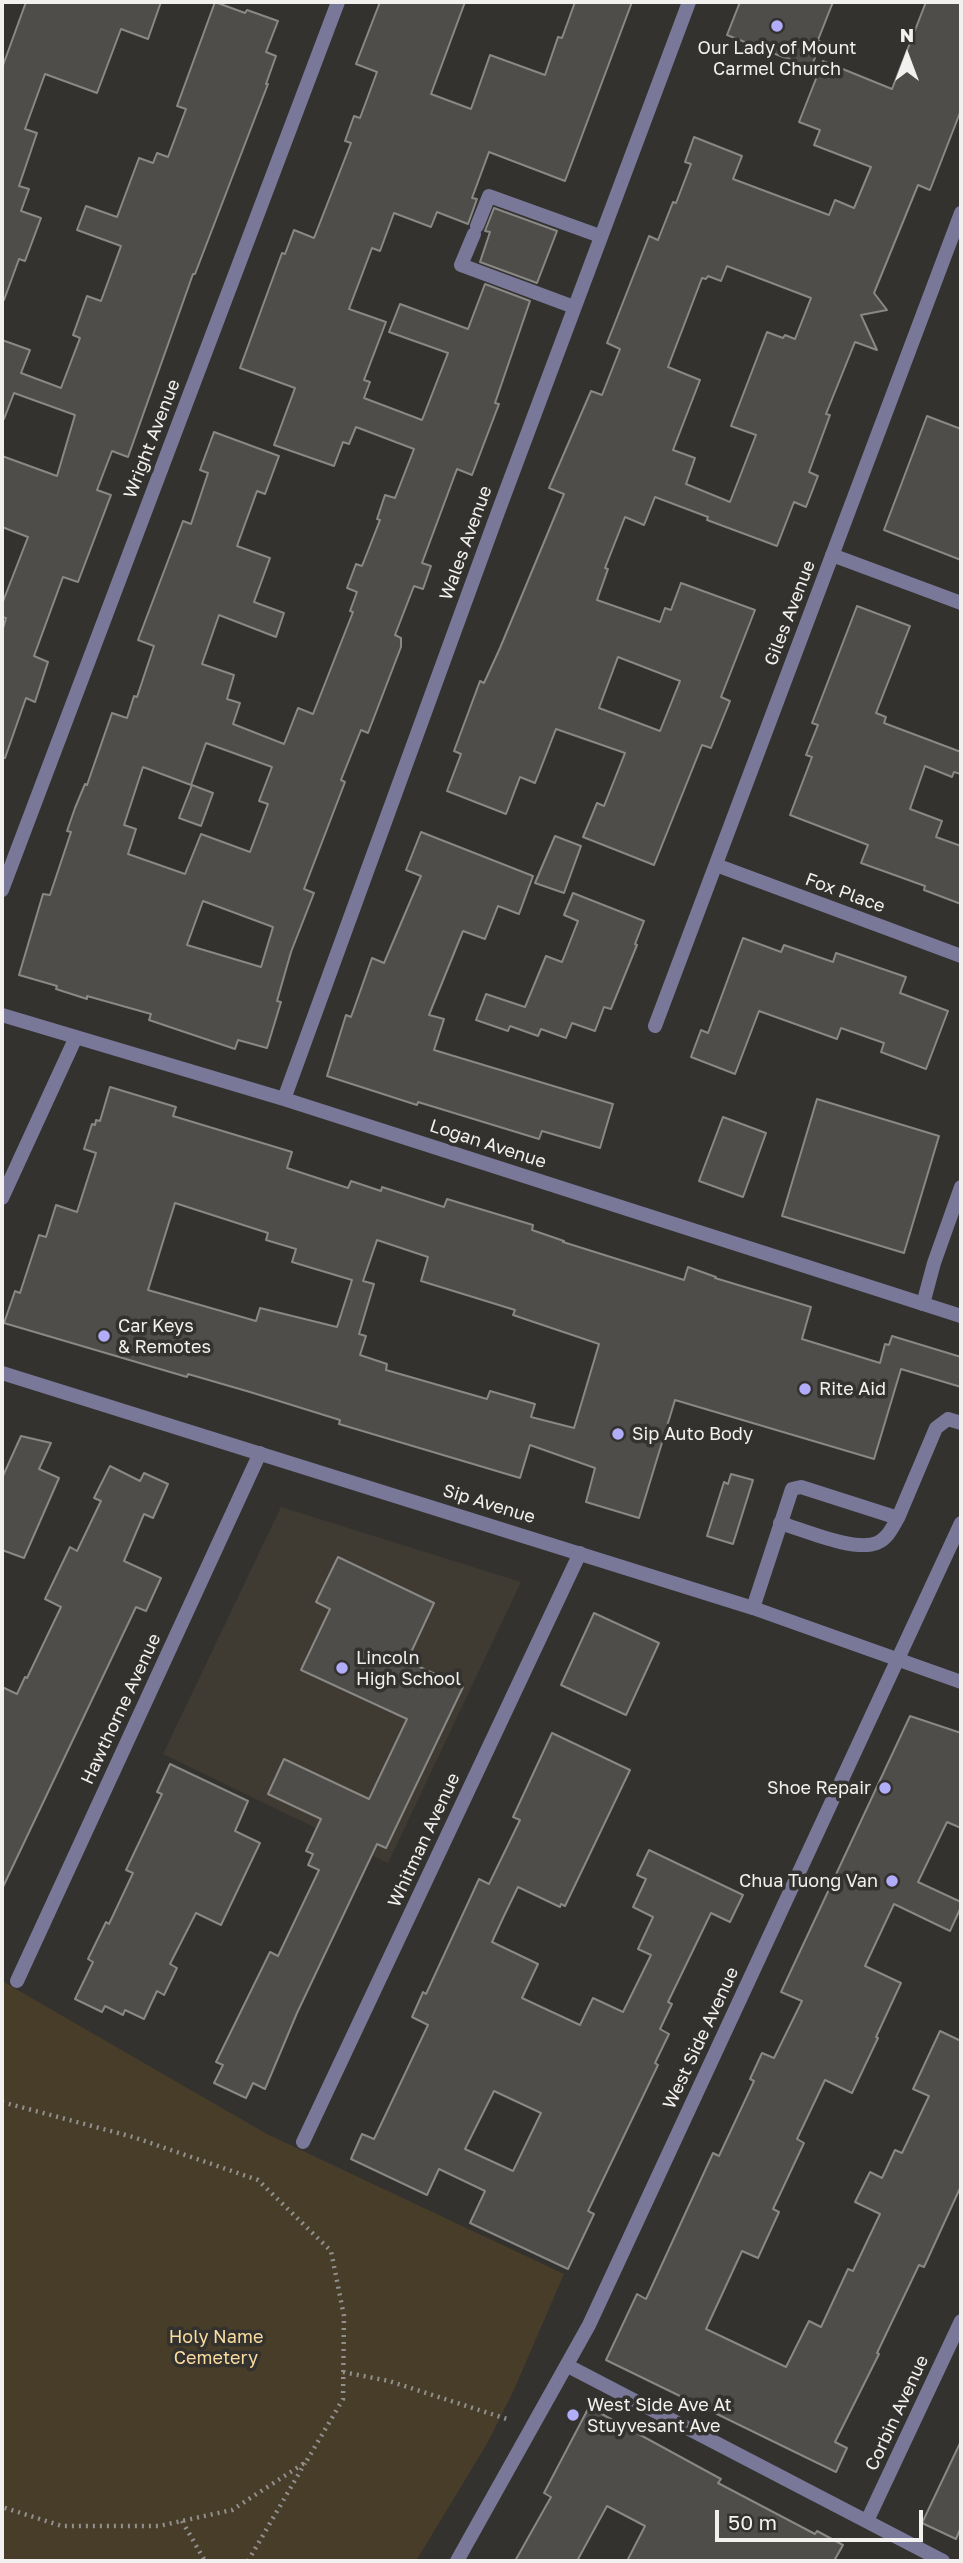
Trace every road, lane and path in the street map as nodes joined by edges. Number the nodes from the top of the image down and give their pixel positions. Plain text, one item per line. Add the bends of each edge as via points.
1 (338, 2) edge
2 (689, 2) edge
3 (961, 213) edge
4 (600, 236) junction
5 (956, 243) edge
6 (574, 307) junction
7 (832, 555) junction
8 (961, 603) edge
9 (716, 865) junction
10 (2, 890) edge
11 (961, 956) edge
12 (2, 1015) edge
13 (655, 1026) dead end
14 (76, 1037) junction
15 (284, 1098) junction
16 (961, 1187) edge
17 (2, 1198) edge
18 (923, 1304) junction
19 (961, 1316) edge
20 (2, 1373) edge
21 (961, 1423) edge
22 (260, 1453) junction
23 (898, 1518) junction
24 (780, 1523) junction
25 (961, 1523) edge
26 (580, 1553) junction
27 (753, 1608) junction
28 (898, 1659) junction
29 (961, 1682) edge
30 (17, 1981) dead end
31 (2, 2102) edge
32 (303, 2142) dead end
33 (961, 2321) edge
34 (568, 2366) junction
35 (343, 2372) junction
36 (507, 2419) dead end
37 (306, 2462) junction
38 (2, 2507) edge
39 (182, 2521) junction
40 (867, 2521) junction
41 (205, 2561) edge
42 (248, 2561) edge
43 (457, 2561) edge
44 (943, 2561) edge

1 - 10 street, Wright Avenue
2 - 4 street, Wales Avenue
3 - 5 street, Giles Avenue
4 - 6 street, Wales Avenue
4 - 6 street via 489,196 461,265
5 - 7 street, Giles Avenue
6 - 15 street, Wales Avenue
7 - 8 street
7 - 9 street, Giles Avenue
9 - 11 street, Fox Place
9 - 13 street, Giles Avenue
12 - 14 street, Logan Avenue
14 - 15 street, Logan Avenue
14 - 17 street
15 - 18 street, Logan Avenue
16 - 18 street
18 - 19 street, Logan Avenue
20 - 22 street, Sip Avenue
21 - 23 street via 948,1419 936,1428
22 - 26 street, Sip Avenue
22 - 30 street, Hawthorne Avenue
23 - 24 street via 889,1535 876,1544 855,1545
23 - 24 street via 801,1487 792,1489
24 - 27 street
25 - 28 street, West Side Avenue
26 - 27 street, Sip Avenue
26 - 32 street, Whitman Avenue
27 - 28 street, Sip Avenue
28 - 29 street, Sip Avenue
28 - 34 street, West Side Avenue
31 - 35 path via 134,2137 258,2180 331,2252 344,2316
33 - 40 street, Corbin Avenue
34 - 40 street
34 - 43 street, West Side Avenue
35 - 36 path via 389,2381
35 - 37 path via 343,2399
37 - 39 path via 232,2510
37 - 42 path
38 - 39 path via 62,2526 159,2526
39 - 41 path
40 - 44 street

